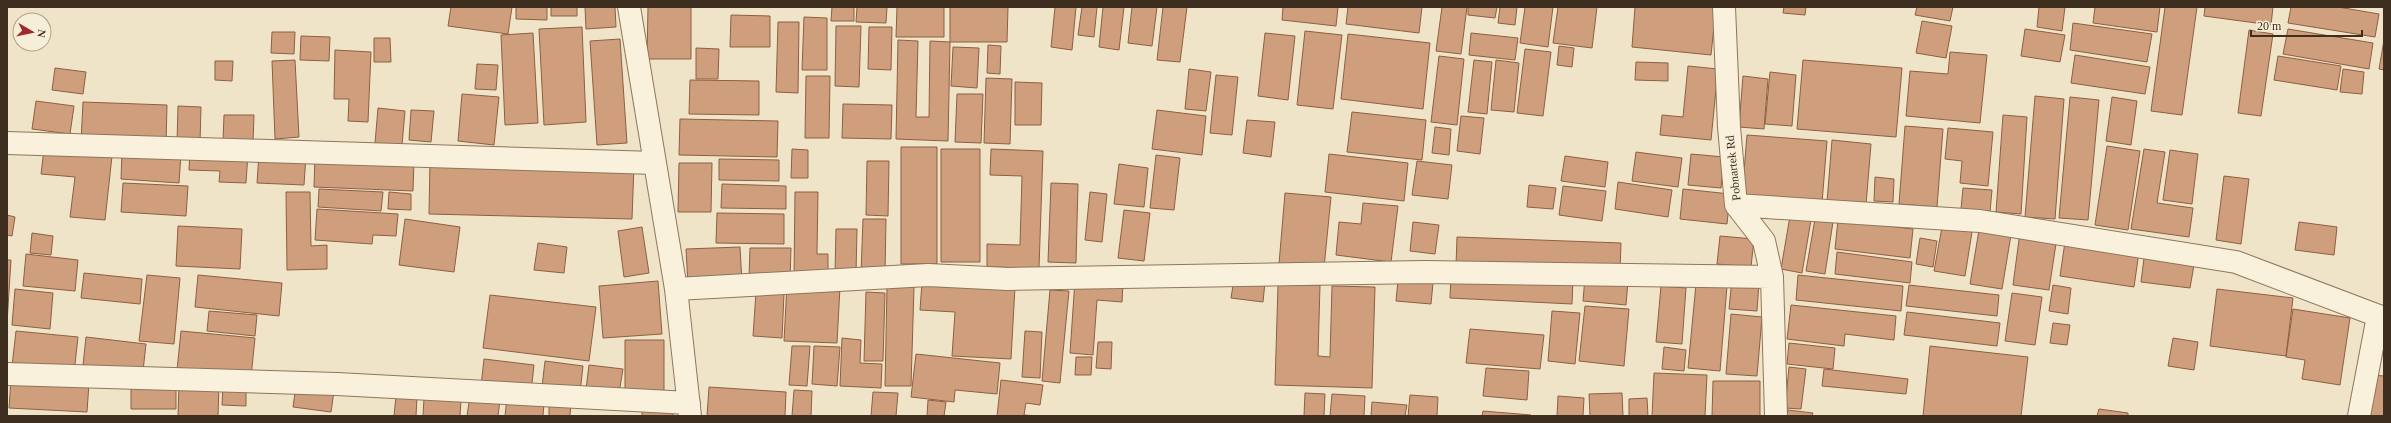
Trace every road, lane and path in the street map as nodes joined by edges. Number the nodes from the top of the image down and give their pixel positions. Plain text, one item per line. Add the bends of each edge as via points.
1 (628, 7) edge
2 (1724, 7) edge
3 (7, 143) edge
4 (654, 163) junction
5 (1736, 205) junction
6 (1772, 277) junction
7 (676, 289) junction
8 (2381, 317) edge
9 (7, 374) edge
10 (690, 409) edge
11 (1776, 416) edge
12 (2359, 416) edge

1 - 4 street
2 - 5 street, Pobnartek Rd via 1728,127
3 - 4 street
4 - 7 street
5 - 6 street, Pobnartek Rd via 1764,242
5 - 8 street via 1980,221 2236,262
6 - 7 street via 1425,272 1008,280 928,275
6 - 11 street, Pobnartek Rd
7 - 10 street
8 - 12 street
9 - 10 street via 337,384

